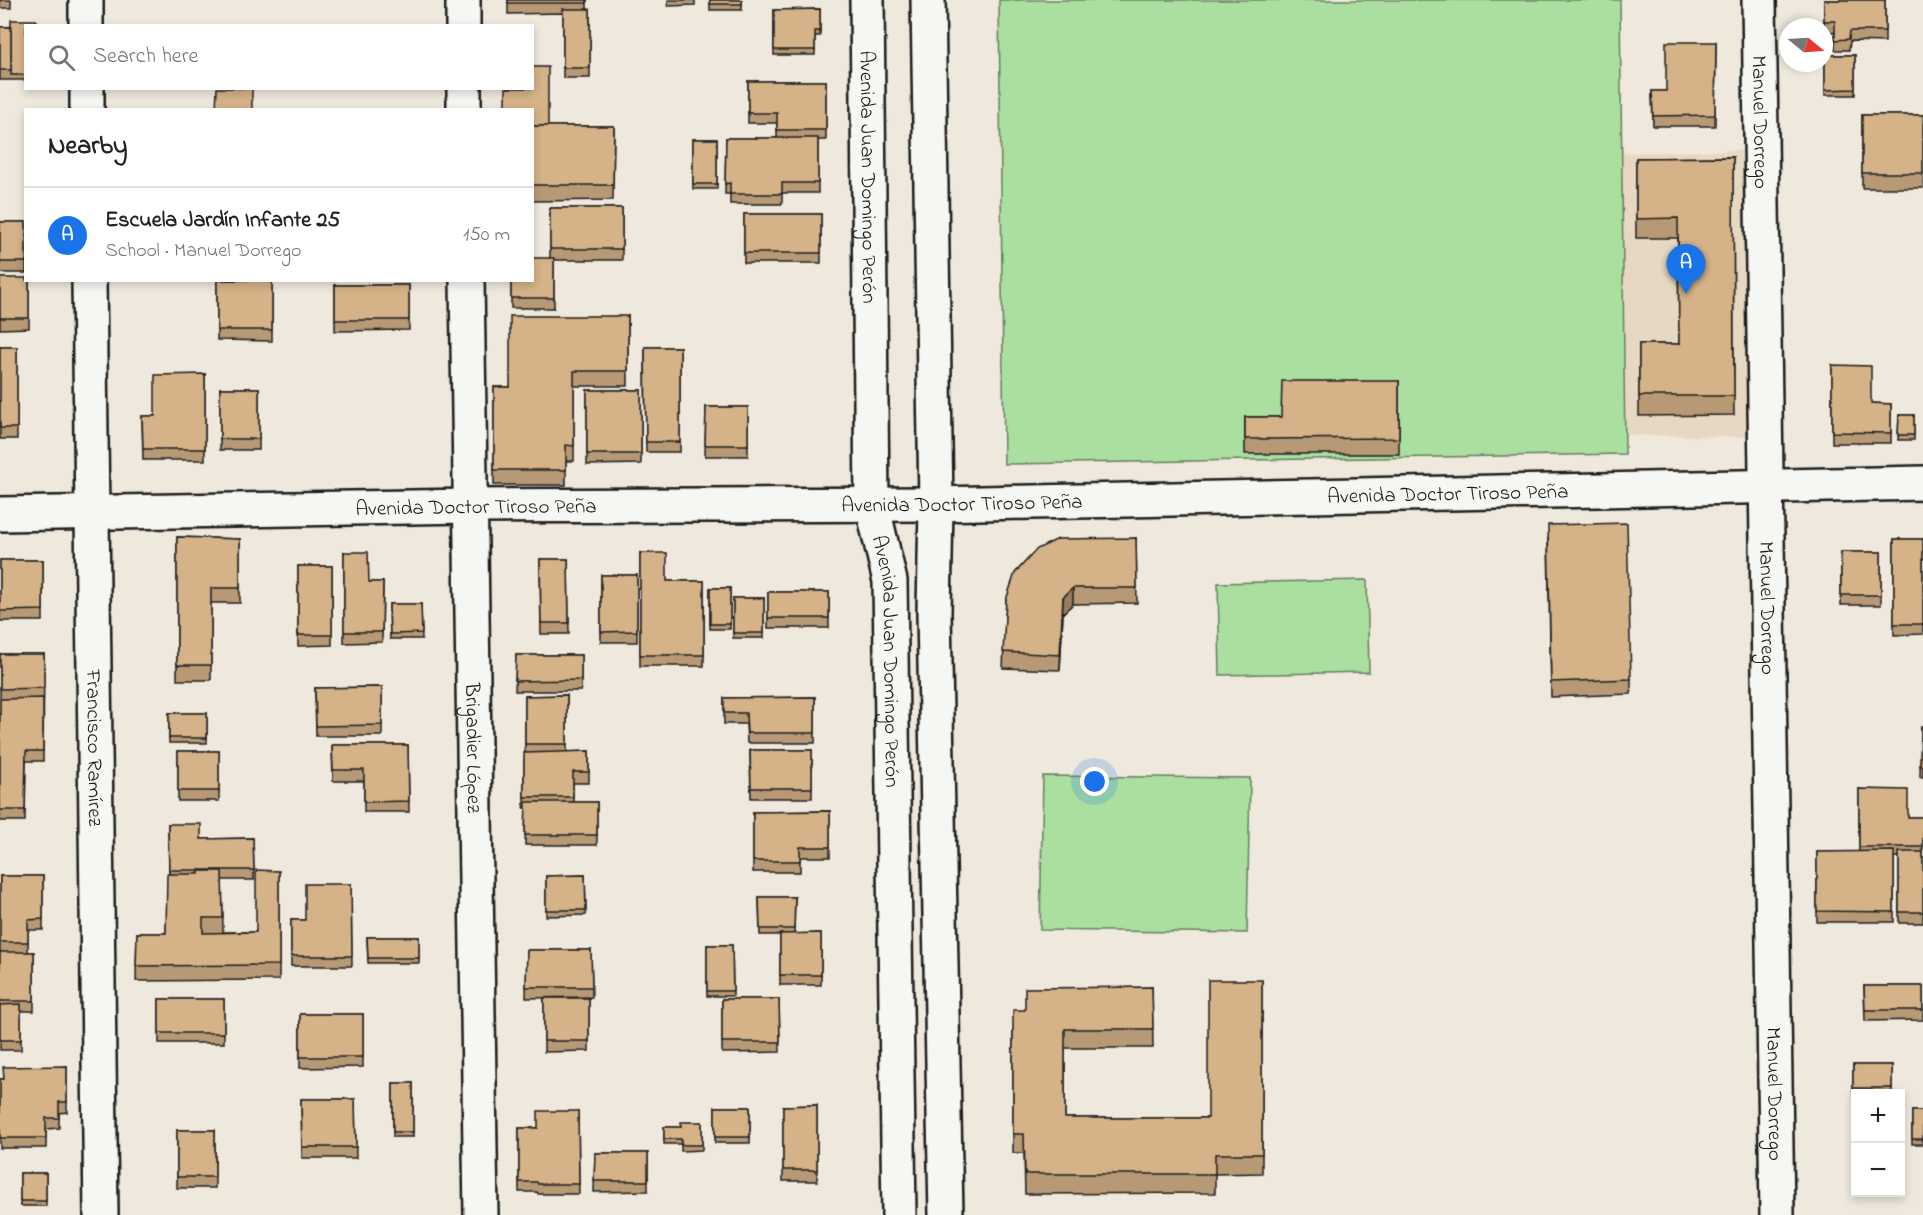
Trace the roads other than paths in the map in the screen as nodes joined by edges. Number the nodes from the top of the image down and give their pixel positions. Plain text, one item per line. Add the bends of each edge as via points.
1 (86, 0) edge
2 (463, 0) edge
3 (867, 0) edge
4 (928, 0) edge
5 (1759, 0) edge
6 (86, 24) edge
7 (463, 24) edge
8 (87, 90) edge
9 (464, 90) edge
10 (87, 108) edge
11 (464, 108) edge
12 (89, 282) edge
13 (467, 282) edge
14 (1923, 483) edge
15 (1767, 486) junction
16 (872, 504) junction
17 (936, 504) junction
18 (470, 506) junction
19 (92, 512) junction
20 (0, 514) edge
21 (101, 1215) edge
22 (481, 1215) edge
23 (899, 1215) edge
24 (946, 1215) edge
25 (1777, 1215) edge

1 - 6 street
2 - 7 street
3 - 16 street, Avenida Juan Domingo Perón
4 - 17 street
5 - 15 street, Manuel Dorrego
8 - 10 street
9 - 11 street
12 - 19 street, Francisco Ramírez
13 - 18 street, Brigadier López
14 - 15 street, Avenida Doctor Tiroso Peña
15 - 17 street, Avenida Doctor Tiroso Peña
15 - 25 street, Manuel Dorrego
16 - 17 street, Avenida Doctor Tiroso Peña
16 - 18 street, Avenida Doctor Tiroso Peña
16 - 23 street, Avenida Juan Domingo Perón via 890,580
17 - 24 street
18 - 19 street, Avenida Doctor Tiroso Peña
18 - 22 street, Brigadier López
19 - 20 street, Avenida Doctor Tiroso Peña
19 - 21 street, Francisco Ramírez

